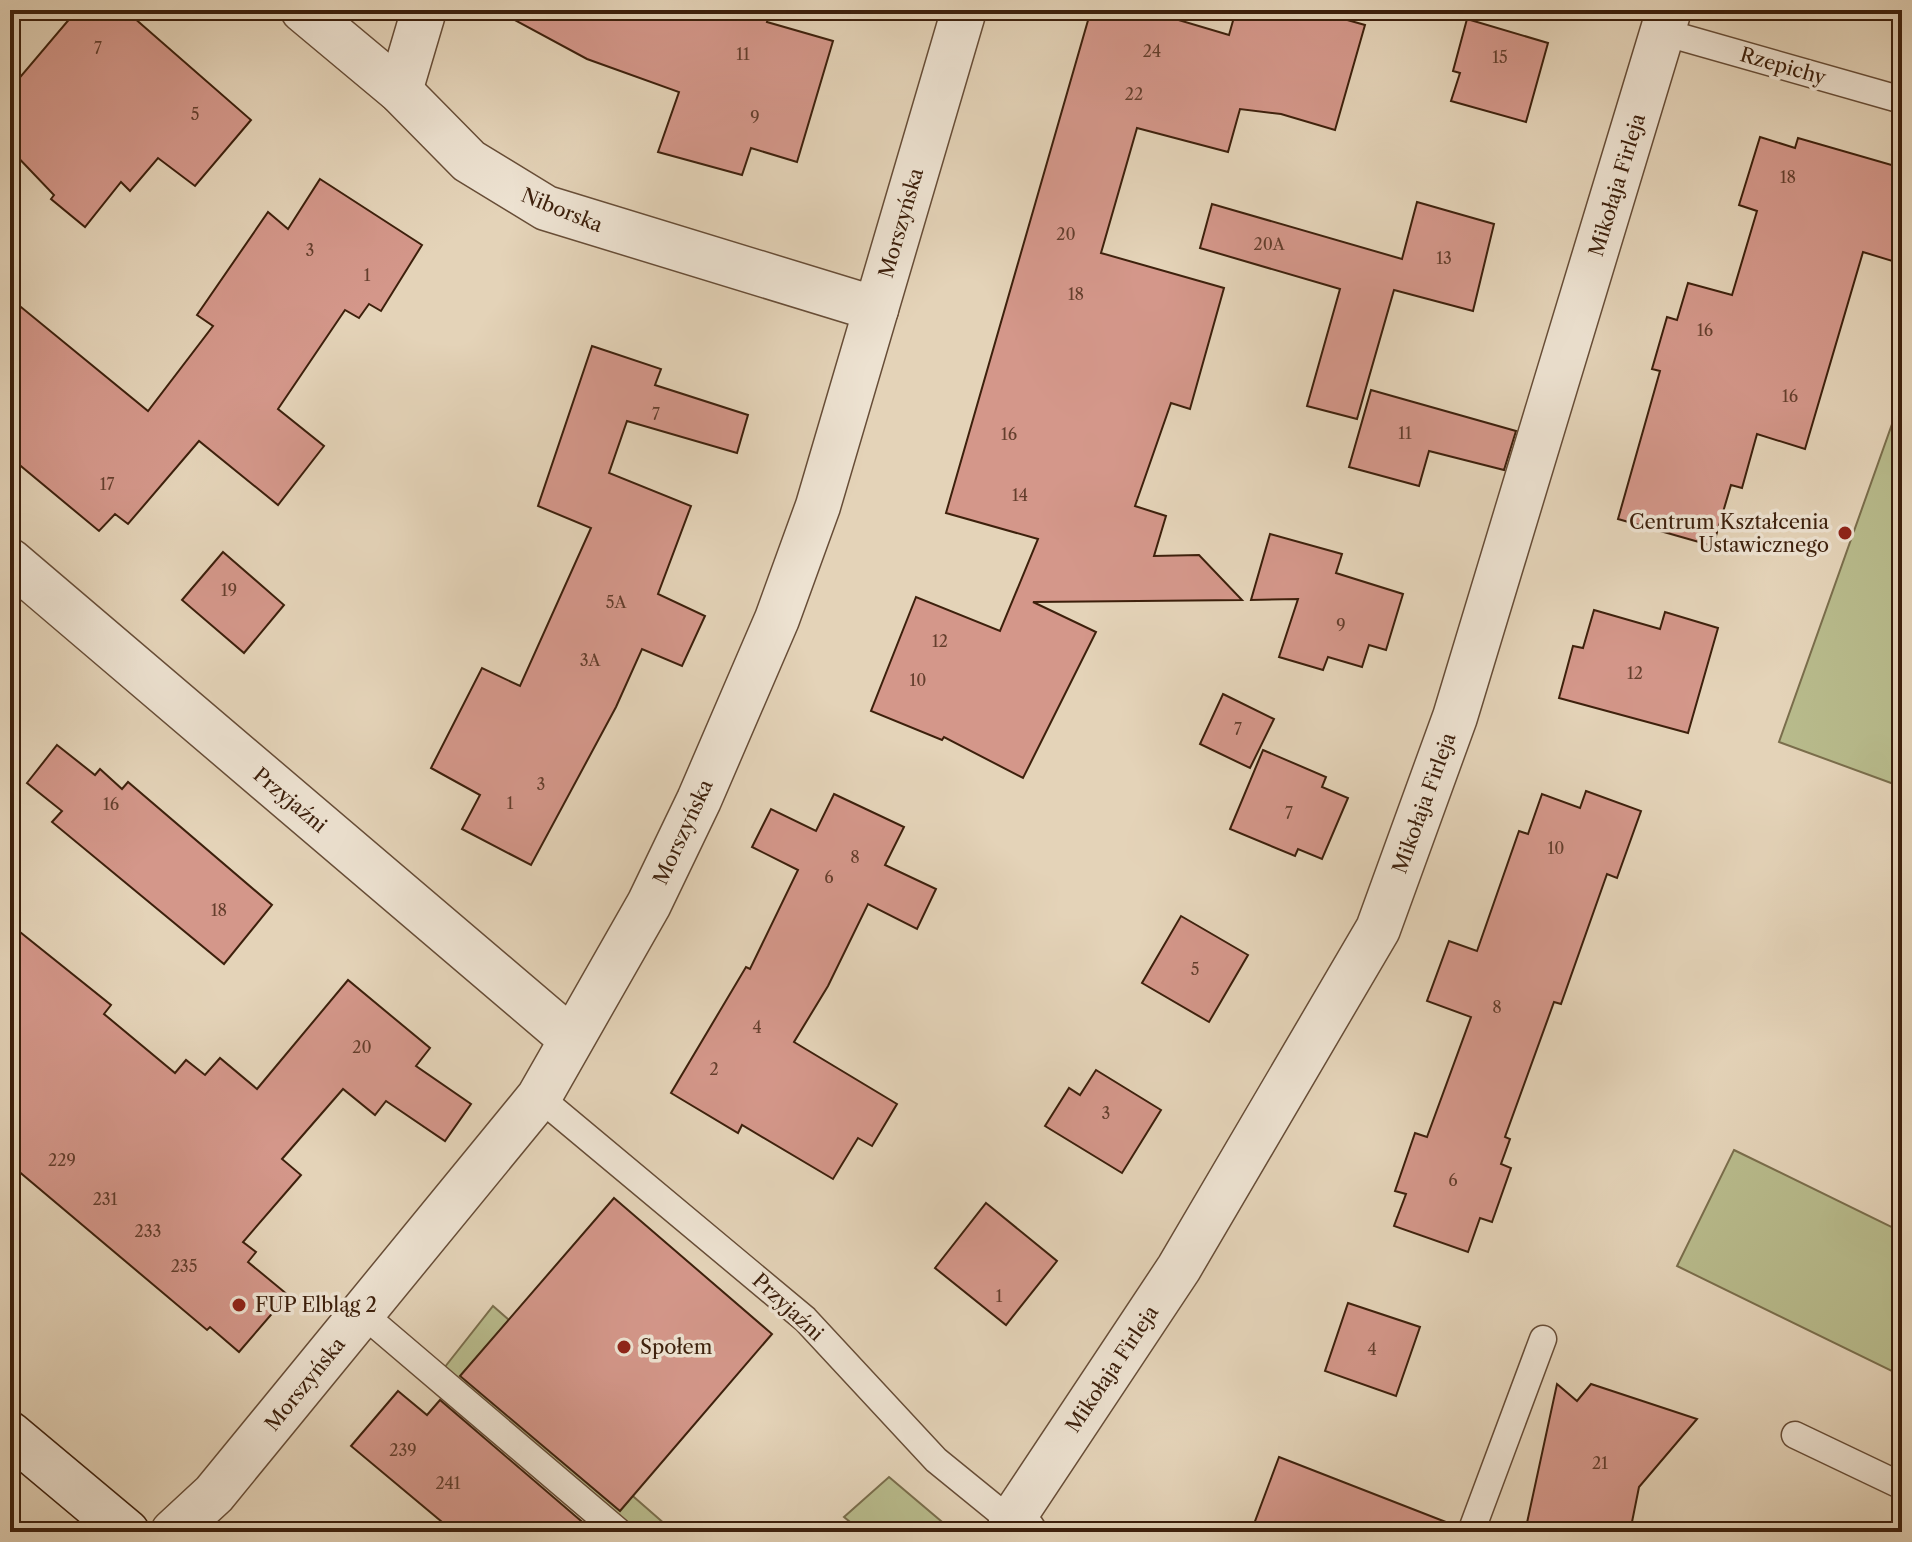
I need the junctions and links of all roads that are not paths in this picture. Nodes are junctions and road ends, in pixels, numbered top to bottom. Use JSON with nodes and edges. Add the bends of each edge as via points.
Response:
{"nodes":[{"id":1,"x":303,"y":10,"type":"edge"},
{"id":2,"x":424,"y":10,"type":"edge"},
{"id":3,"x":964,"y":10,"type":"edge"},
{"id":4,"x":1666,"y":21,"type":"edge"},
{"id":5,"x":400,"y":91,"type":"junction"},
{"id":6,"x":1902,"y":100,"type":"edge"},
{"id":7,"x":876,"y":309,"type":"junction"},
{"id":8,"x":10,"y":561,"type":"edge"},
{"id":9,"x":570,"y":1038,"type":"junction"},
{"id":10,"x":539,"y":1097,"type":"junction"},
{"id":11,"x":363,"y":1314,"type":"junction"},
{"id":12,"x":1543,"y":1339,"type":"dead end"},
{"id":13,"x":10,"y":1434,"type":"edge"},
{"id":14,"x":1795,"y":1435,"type":"dead end"},
{"id":15,"x":1902,"y":1486,"type":"edge"},
{"id":16,"x":1018,"y":1526,"type":"edge"},
{"id":17,"x":127,"y":1532,"type":"edge"},
{"id":18,"x":173,"y":1532,"type":"edge"},
{"id":19,"x":619,"y":1532,"type":"edge"},
{"id":20,"x":1471,"y":1532,"type":"edge"}],
"edges":[{"from":1,"to":5,"type":"street","name":"Niborska"},
{"from":2,"to":5,"type":"street"},
{"from":3,"to":7,"type":"street","name":"Morszyńska"},
{"from":4,"to":6,"type":"lane","name":"Rzepichy"},
{"from":4,"to":16,"type":"street","name":"Mikołaja Firleja","via":[[1455,717],[1378,929],[1179,1268]]},
{"from":5,"to":7,"type":"street","name":"Niborska","via":[[469,161],[546,208]]},
{"from":7,"to":9,"type":"street","name":"Morszyńska","via":[[818,506],[777,619],[649,904]]},
{"from":8,"to":9,"type":"street","name":"Przyjaźni"},
{"from":9,"to":10,"type":"street","name":"Morszyńska"},
{"from":10,"to":11,"type":"street","name":"Morszyńska"},
{"from":10,"to":16,"type":"lane","name":"Przyjaźni","via":[[805,1319],[936,1460]]},
{"from":11,"to":18,"type":"street","name":"Morszyńska","via":[[214,1494]]},
{"from":11,"to":19,"type":"lane"},
{"from":12,"to":20,"type":"lane"},
{"from":13,"to":17,"type":"street"},
{"from":14,"to":15,"type":"lane"}]}
